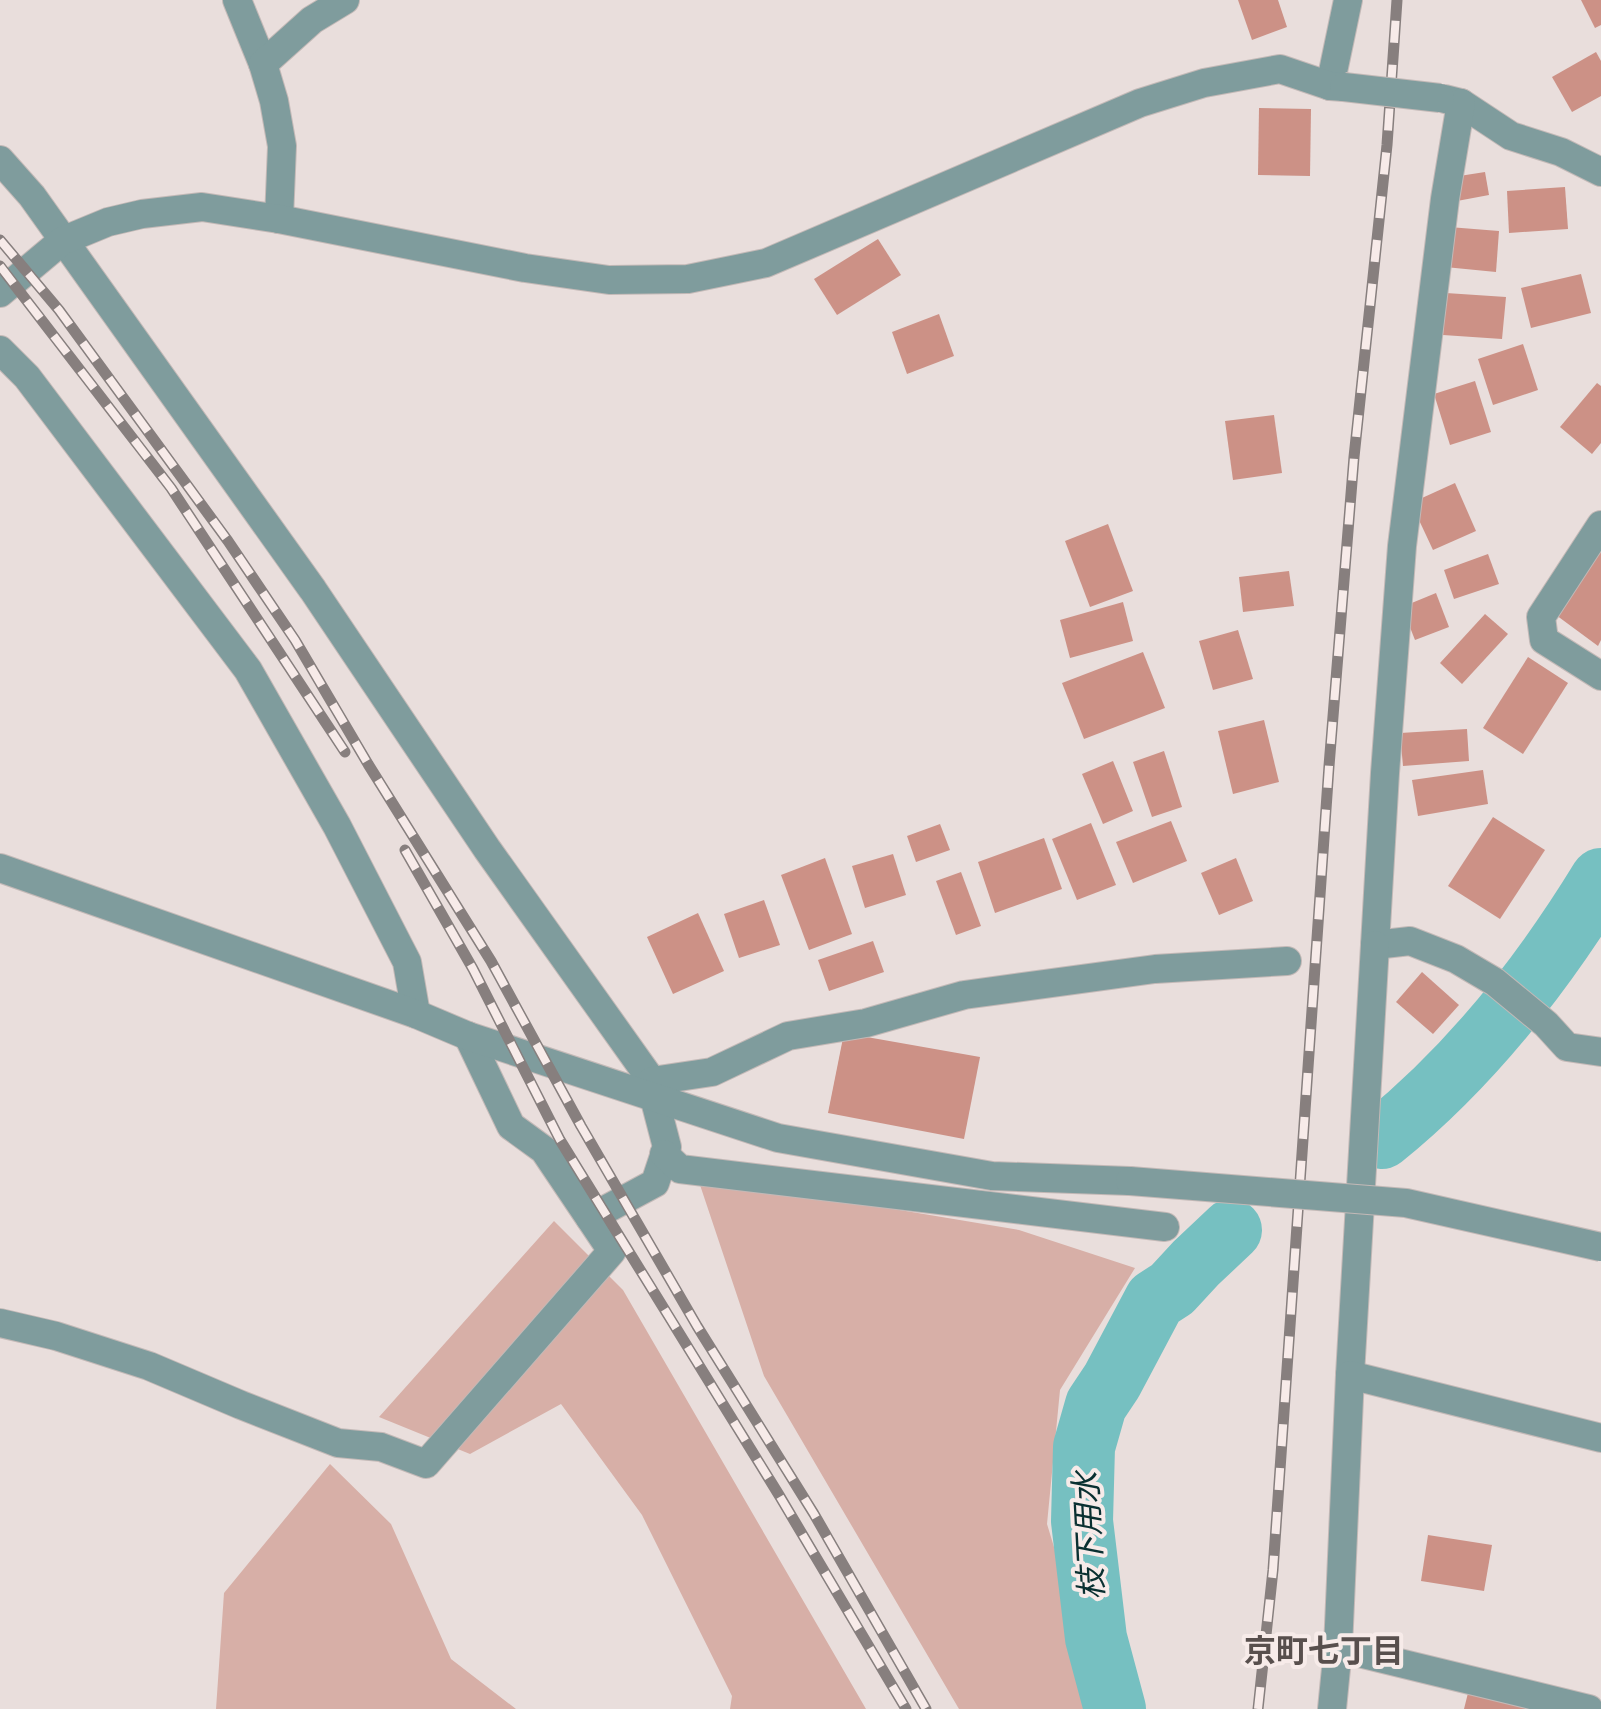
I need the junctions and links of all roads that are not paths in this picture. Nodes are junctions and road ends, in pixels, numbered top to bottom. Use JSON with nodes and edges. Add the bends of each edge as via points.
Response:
{"nodes":[{"id":1,"x":237,"y":0,"type":"edge"},
{"id":2,"x":345,"y":0,"type":"edge"},
{"id":3,"x":1348,"y":0,"type":"edge"},
{"id":4,"x":263,"y":64,"type":"junction"},
{"id":5,"x":1337,"y":87,"type":"junction"},
{"id":6,"x":1450,"y":100,"type":"junction"},
{"id":7,"x":0,"y":160,"type":"edge"},
{"id":8,"x":1601,"y":172,"type":"edge"},
{"id":9,"x":279,"y":219,"type":"junction"},
{"id":10,"x":62,"y":240,"type":"junction"},
{"id":11,"x":0,"y":293,"type":"edge"},
{"id":12,"x":0,"y":350,"type":"edge"},
{"id":13,"x":1601,"y":524,"type":"edge"},
{"id":14,"x":1601,"y":676,"type":"edge"},
{"id":15,"x":0,"y":868,"type":"edge"},
{"id":16,"x":1375,"y":944,"type":"junction"},
{"id":17,"x":1286,"y":961,"type":"dead end"},
{"id":18,"x":416,"y":1014,"type":"junction"},
{"id":19,"x":468,"y":1036,"type":"junction"},
{"id":20,"x":1601,"y":1052,"type":"edge"},
{"id":21,"x":653,"y":1089,"type":"junction"},
{"id":22,"x":664,"y":1154,"type":"junction"},
{"id":23,"x":590,"y":1218,"type":"junction"},
{"id":24,"x":1165,"y":1227,"type":"dead end"},
{"id":25,"x":1601,"y":1246,"type":"edge"},
{"id":26,"x":0,"y":1324,"type":"edge"},
{"id":27,"x":1350,"y":1375,"type":"junction"},
{"id":28,"x":1601,"y":1438,"type":"edge"},
{"id":29,"x":1338,"y":1648,"type":"junction"},
{"id":30,"x":1332,"y":1709,"type":"edge"},
{"id":31,"x":1588,"y":1709,"type":"edge"}],
"edges":[{"from":1,"to":4,"type":"street"},
{"from":2,"to":4,"type":"street"},
{"from":3,"to":5,"type":"street"},
{"from":4,"to":9,"type":"street","via":[[282,146]]},
{"from":5,"to":6,"type":"street","bridge":true},
{"from":5,"to":9,"type":"street","via":[[1280,70],[1204,83],[1140,103],[766,264],[688,279],[609,280],[524,268]]},
{"from":6,"to":8,"type":"street","via":[[1511,136]]},
{"from":6,"to":16,"type":"street","via":[[1445,200],[1402,546]]},
{"from":7,"to":10,"type":"street"},
{"from":9,"to":10,"type":"street","via":[[202,207],[108,222]]},
{"from":10,"to":11,"type":"street"},
{"from":10,"to":21,"type":"street","via":[[313,590]]},
{"from":12,"to":18,"type":"street","via":[[248,670],[407,962]]},
{"from":13,"to":14,"type":"street","via":[[1541,617],[1544,640]]},
{"from":15,"to":18,"type":"street"},
{"from":16,"to":20,"type":"street","via":[[1410,941],[1456,959],[1495,982],[1567,1047]]},
{"from":16,"to":27,"type":"street"},
{"from":17,"to":21,"type":"street","via":[[1155,969],[964,996],[866,1024],[788,1036],[712,1072]]},
{"from":18,"to":19,"type":"street"},
{"from":19,"to":21,"type":"street"},
{"from":19,"to":23,"type":"street","via":[[512,1126],[544,1150]]},
{"from":21,"to":22,"type":"street"},
{"from":21,"to":25,"type":"street","bridge":true,"via":[[778,1138],[992,1176],[1406,1204]]},
{"from":22,"to":23,"type":"street","via":[[655,1183]]},
{"from":22,"to":24,"type":"street","via":[[680,1168]]},
{"from":23,"to":26,"type":"street","via":[[612,1251],[426,1464],[381,1448],[338,1443],[149,1366]]},
{"from":27,"to":28,"type":"street"},
{"from":27,"to":29,"type":"street"},
{"from":29,"to":30,"type":"street"},
{"from":29,"to":31,"type":"street"}]}
